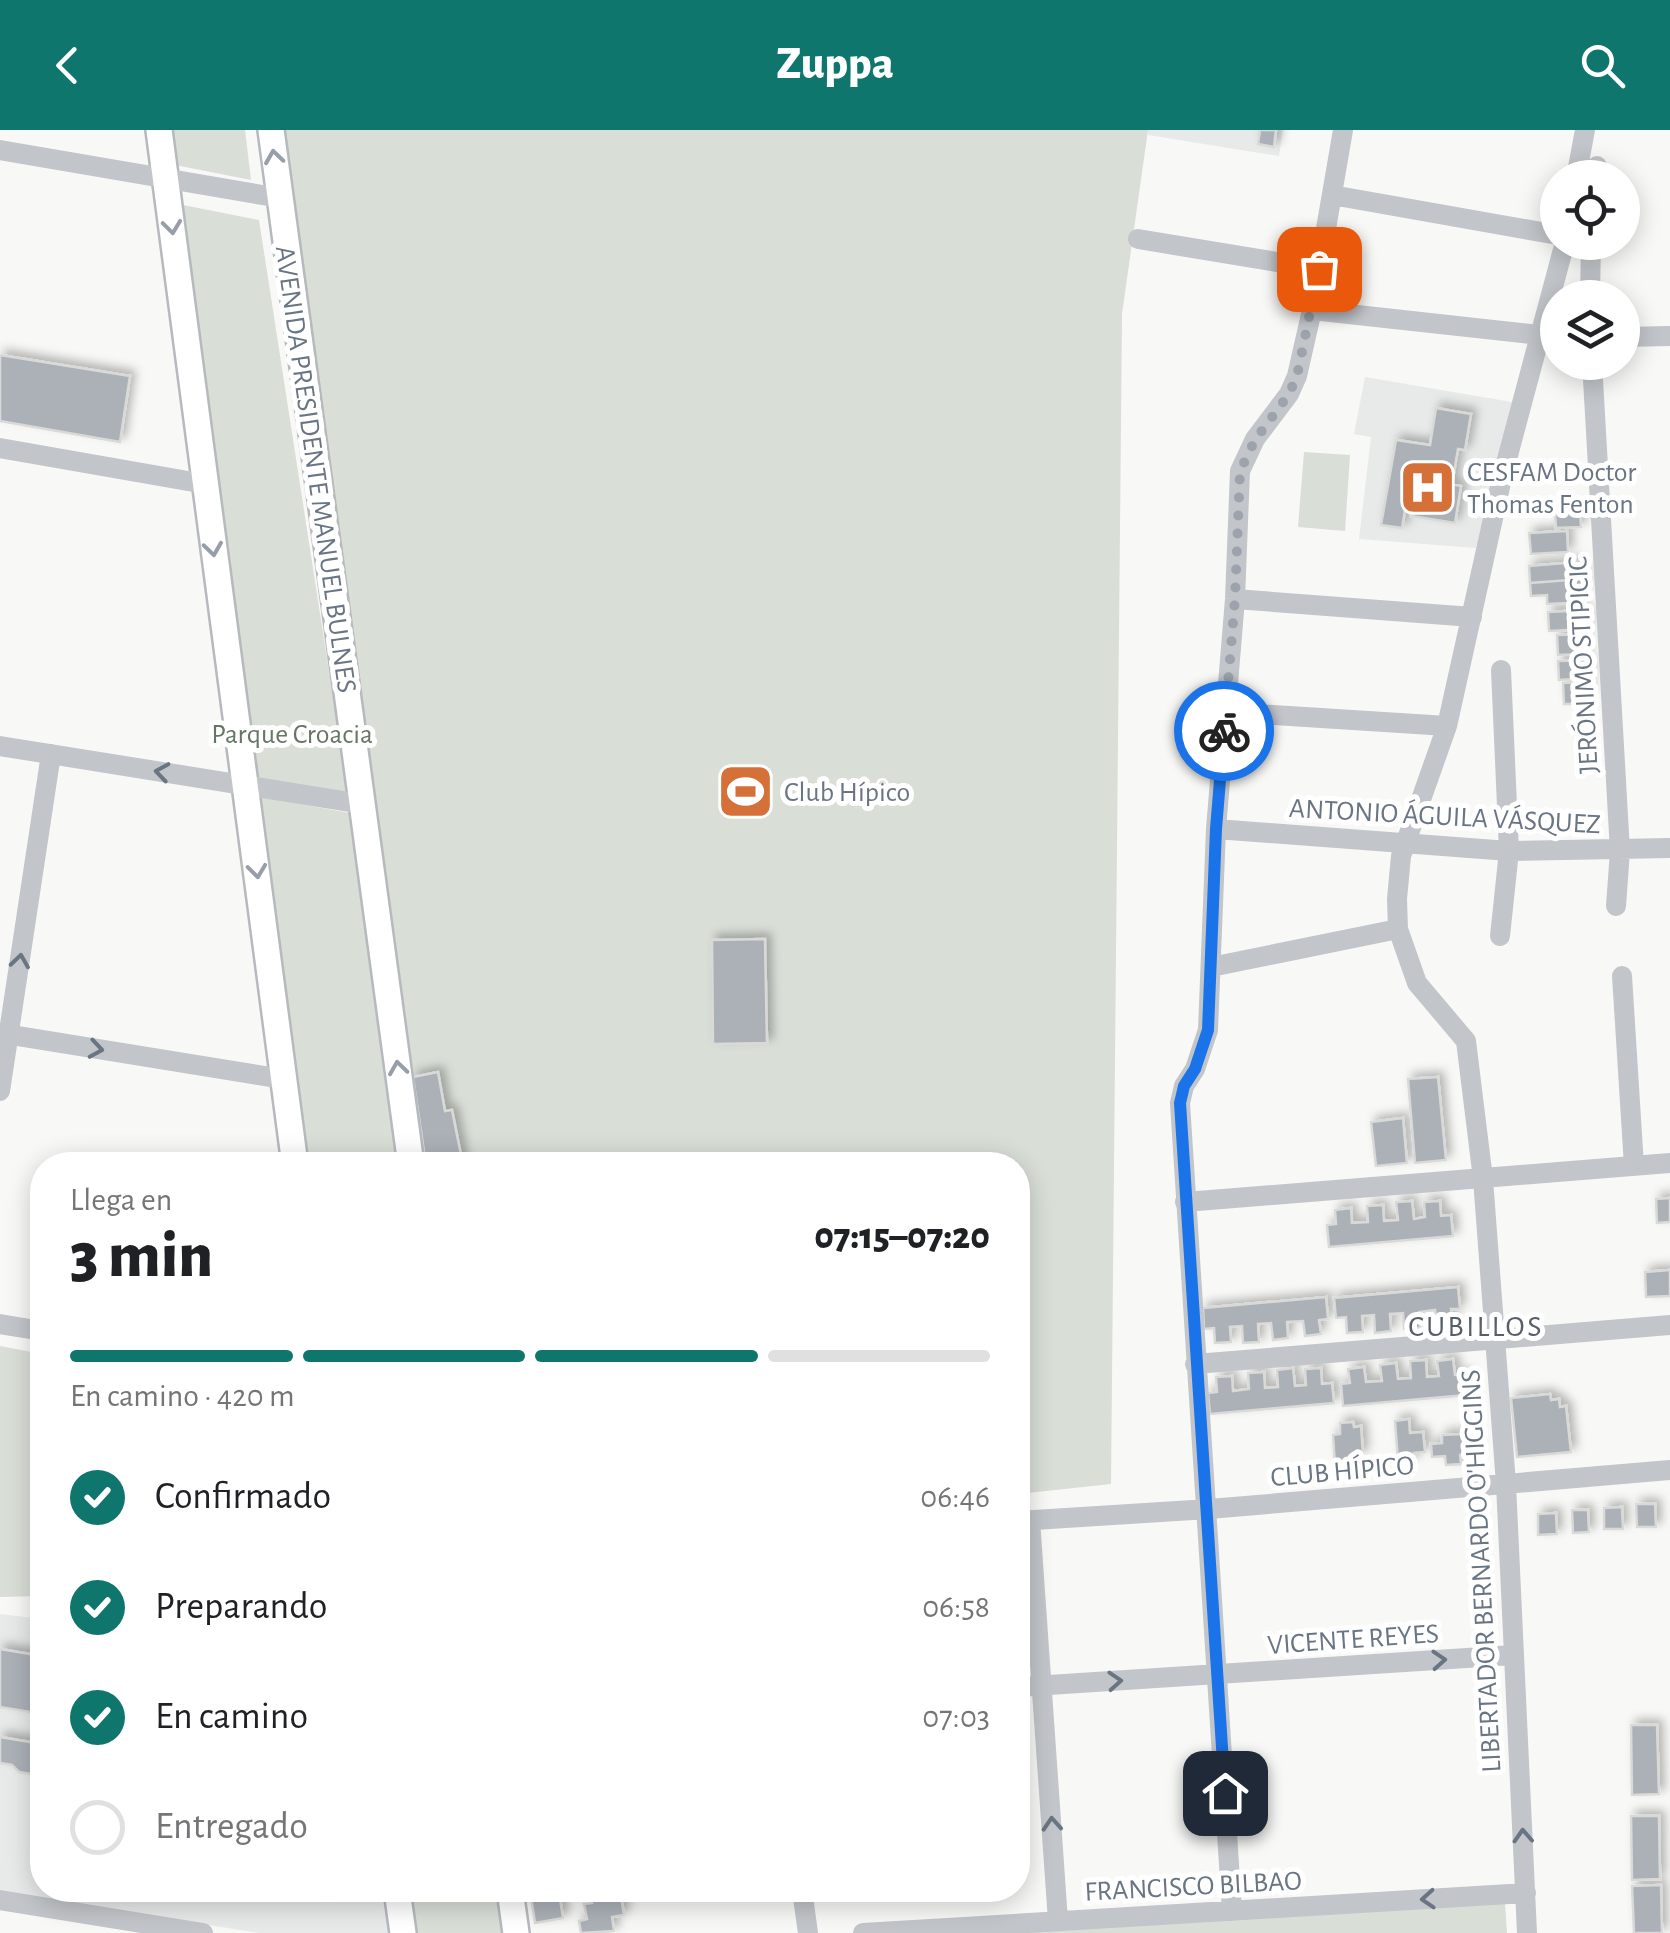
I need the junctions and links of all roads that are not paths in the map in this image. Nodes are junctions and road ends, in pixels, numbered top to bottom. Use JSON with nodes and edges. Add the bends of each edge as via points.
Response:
{"nodes":[{"id":1,"x":160,"y":130,"type":"edge"},
{"id":2,"x":271,"y":130,"type":"edge"},
{"id":3,"x":1343,"y":130,"type":"edge"},
{"id":4,"x":1584,"y":130,"type":"edge"},
{"id":5,"x":0,"y":150,"type":"edge"},
{"id":6,"x":1579,"y":160,"type":"edge"},
{"id":7,"x":166,"y":178,"type":"junction"},
{"id":8,"x":1332,"y":195,"type":"junction"},
{"id":9,"x":280,"y":198,"type":"junction"},
{"id":10,"x":1540,"y":232,"type":"edge"},
{"id":11,"x":1138,"y":240,"type":"dead end"},
{"id":12,"x":1319,"y":269,"type":"junction"},
{"id":13,"x":1312,"y":310,"type":"junction"},
{"id":14,"x":1540,"y":336,"type":"edge"},
{"id":15,"x":1670,"y":336,"type":"edge"},
{"id":16,"x":1640,"y":337,"type":"edge"},
{"id":17,"x":1540,"y":362,"type":"edge"},
{"id":18,"x":1593,"y":380,"type":"edge"},
{"id":19,"x":0,"y":448,"type":"edge"},
{"id":20,"x":204,"y":484,"type":"junction"},
{"id":21,"x":1235,"y":599,"type":"junction"},
{"id":22,"x":1472,"y":617,"type":"junction"},
{"id":23,"x":1502,"y":670,"type":"dead end"},
{"id":24,"x":1226,"y":712,"type":"junction"},
{"id":25,"x":1447,"y":726,"type":"junction"},
{"id":26,"x":0,"y":746,"type":"edge"},
{"id":27,"x":50,"y":754,"type":"junction"},
{"id":28,"x":246,"y":785,"type":"junction"},
{"id":29,"x":362,"y":804,"type":"junction"},
{"id":30,"x":1216,"y":829,"type":"junction"},
{"id":31,"x":1407,"y":841,"type":"junction"},
{"id":32,"x":1670,"y":848,"type":"edge"},
{"id":33,"x":1508,"y":851,"type":"junction"},
{"id":34,"x":1620,"y":851,"type":"junction"},
{"id":35,"x":1616,"y":906,"type":"dead end"},
{"id":36,"x":1398,"y":928,"type":"junction"},
{"id":37,"x":1500,"y":936,"type":"dead end"},
{"id":38,"x":1210,"y":967,"type":"junction"},
{"id":39,"x":1622,"y":976,"type":"dead end"},
{"id":40,"x":5,"y":1034,"type":"edge"},
{"id":41,"x":282,"y":1080,"type":"junction"},
{"id":42,"x":0,"y":1092,"type":"edge"},
{"id":43,"x":293,"y":1152,"type":"edge"},
{"id":44,"x":409,"y":1152,"type":"edge"},
{"id":45,"x":1670,"y":1163,"type":"edge"},
{"id":46,"x":1634,"y":1166,"type":"junction"},
{"id":47,"x":1484,"y":1178,"type":"junction"},
{"id":48,"x":1184,"y":1202,"type":"junction"},
{"id":49,"x":0,"y":1324,"type":"edge"},
{"id":50,"x":1670,"y":1325,"type":"edge"},
{"id":51,"x":30,"y":1330,"type":"edge"},
{"id":52,"x":1494,"y":1338,"type":"junction"},
{"id":53,"x":1196,"y":1364,"type":"junction"},
{"id":54,"x":1670,"y":1470,"type":"edge"},
{"id":55,"x":1506,"y":1484,"type":"junction"},
{"id":56,"x":1208,"y":1509,"type":"junction"},
{"id":57,"x":1030,"y":1521,"type":"edge"},
{"id":58,"x":1030,"y":1576,"type":"edge"},
{"id":59,"x":1513,"y":1655,"type":"junction"},
{"id":60,"x":1218,"y":1674,"type":"junction"},
{"id":61,"x":1030,"y":1686,"type":"edge"},
{"id":62,"x":1042,"y":1686,"type":"junction"},
{"id":63,"x":1526,"y":1893,"type":"junction"},
{"id":64,"x":0,"y":1900,"type":"edge"},
{"id":65,"x":399,"y":1902,"type":"edge"},
{"id":66,"x":512,"y":1902,"type":"edge"},
{"id":67,"x":804,"y":1902,"type":"edge"},
{"id":68,"x":1232,"y":1912,"type":"junction"},
{"id":69,"x":1058,"y":1921,"type":"junction"},
{"id":70,"x":92,"y":1924,"type":"edge"},
{"id":71,"x":203,"y":1933,"type":"edge"},
{"id":72,"x":403,"y":1933,"type":"edge"},
{"id":73,"x":516,"y":1933,"type":"edge"},
{"id":74,"x":808,"y":1933,"type":"edge"},
{"id":75,"x":863,"y":1933,"type":"edge"},
{"id":76,"x":1527,"y":1933,"type":"edge"}],
"edges":[{"from":1,"to":7,"type":"main road"},
{"from":9,"to":2,"type":"main road","name":"AVENIDA PRESIDENTE MANUEL BULNES","one_way":true},
{"from":3,"to":8,"type":"street"},
{"from":4,"to":6,"type":"street"},
{"from":5,"to":7,"type":"street"},
{"from":7,"to":9,"type":"street"},
{"from":7,"to":20,"type":"main road","one_way":true},
{"from":8,"to":10,"type":"street"},
{"from":8,"to":12,"type":"street"},
{"from":9,"to":29,"type":"main road","name":"AVENIDA PRESIDENTE MANUEL BULNES"},
{"from":11,"to":12,"type":"street"},
{"from":12,"to":13,"type":"street"},
{"from":13,"to":14,"type":"street"},
{"from":13,"to":21,"type":"street","via":[[1289,394],[1240,471]]},
{"from":15,"to":16,"type":"street"},
{"from":17,"to":22,"type":"street","via":[[1502,478]]},
{"from":18,"to":34,"type":"street","name":"JERÓNIMO STIPICIC"},
{"from":19,"to":20,"type":"street"},
{"from":20,"to":28,"type":"main road","one_way":true},
{"from":21,"to":22,"type":"street"},
{"from":21,"to":24,"type":"street"},
{"from":22,"to":25,"type":"street"},
{"from":23,"to":33,"type":"street"},
{"from":24,"to":25,"type":"street"},
{"from":24,"to":30,"type":"street"},
{"from":25,"to":31,"type":"street"},
{"from":26,"to":27,"type":"street"},
{"from":28,"to":27,"type":"street","one_way":true},
{"from":40,"to":27,"type":"street","one_way":true},
{"from":28,"to":29,"type":"street"},
{"from":28,"to":41,"type":"main road","one_way":true},
{"from":44,"to":29,"type":"main road","name":"AVENIDA PRESIDENTE MANUEL BULNES","one_way":true},
{"from":30,"to":31,"type":"street","name":"ANTONIO ÁGUILA VÁSQUEZ"},
{"from":30,"to":38,"type":"street"},
{"from":31,"to":33,"type":"street","name":"ANTONIO ÁGUILA VÁSQUEZ"},
{"from":31,"to":36,"type":"street"},
{"from":32,"to":34,"type":"street","name":"ANTONIO ÁGUILA VÁSQUEZ"},
{"from":33,"to":34,"type":"street","name":"ANTONIO ÁGUILA VÁSQUEZ"},
{"from":33,"to":37,"type":"street"},
{"from":34,"to":35,"type":"street","name":"JERÓNIMO STIPICIC"},
{"from":36,"to":38,"type":"street"},
{"from":36,"to":47,"type":"street","name":"LIBERTADOR BERNARDO O'HIGGINS","via":[[1417,983],[1466,1041]]},
{"from":38,"to":48,"type":"street","via":[[1208,1030],[1180,1103]]},
{"from":39,"to":46,"type":"street"},
{"from":40,"to":41,"type":"street","one_way":true},
{"from":40,"to":42,"type":"street"},
{"from":41,"to":43,"type":"main road"},
{"from":45,"to":46,"type":"street"},
{"from":46,"to":47,"type":"street"},
{"from":47,"to":48,"type":"street"},
{"from":47,"to":52,"type":"street","name":"LIBERTADOR BERNARDO O'HIGGINS"},
{"from":48,"to":53,"type":"street"},
{"from":49,"to":51,"type":"street"},
{"from":50,"to":52,"type":"street"},
{"from":52,"to":53,"type":"street"},
{"from":52,"to":55,"type":"street","name":"LIBERTADOR BERNARDO O'HIGGINS"},
{"from":53,"to":56,"type":"street"},
{"from":54,"to":55,"type":"street","name":"CLUB HÍPICO"},
{"from":55,"to":56,"type":"street","name":"CLUB HÍPICO"},
{"from":55,"to":59,"type":"street","name":"LIBERTADOR BERNARDO O'HIGGINS"},
{"from":56,"to":57,"type":"street","name":"CLUB HÍPICO"},
{"from":56,"to":60,"type":"street"},
{"from":58,"to":62,"type":"street"},
{"from":60,"to":59,"type":"street","name":"VICENTE REYES","one_way":true},
{"from":63,"to":59,"type":"street","name":"LIBERTADOR BERNARDO O'HIGGINS","one_way":true},
{"from":62,"to":60,"type":"street","name":"VICENTE REYES","one_way":true},
{"from":60,"to":68,"type":"street"},
{"from":61,"to":62,"type":"street","name":"VICENTE REYES"},
{"from":69,"to":62,"type":"street","one_way":true},
{"from":63,"to":68,"type":"street","name":"FRANCISCO BILBAO","one_way":true},
{"from":63,"to":76,"type":"street","name":"LIBERTADOR BERNARDO O'HIGGINS"},
{"from":64,"to":70,"type":"street"},
{"from":65,"to":72,"type":"main road"},
{"from":66,"to":73,"type":"main road"},
{"from":67,"to":74,"type":"street"},
{"from":68,"to":69,"type":"street","name":"FRANCISCO BILBAO"},
{"from":69,"to":75,"type":"street","name":"FRANCISCO BILBAO"},
{"from":70,"to":71,"type":"street"}]}
